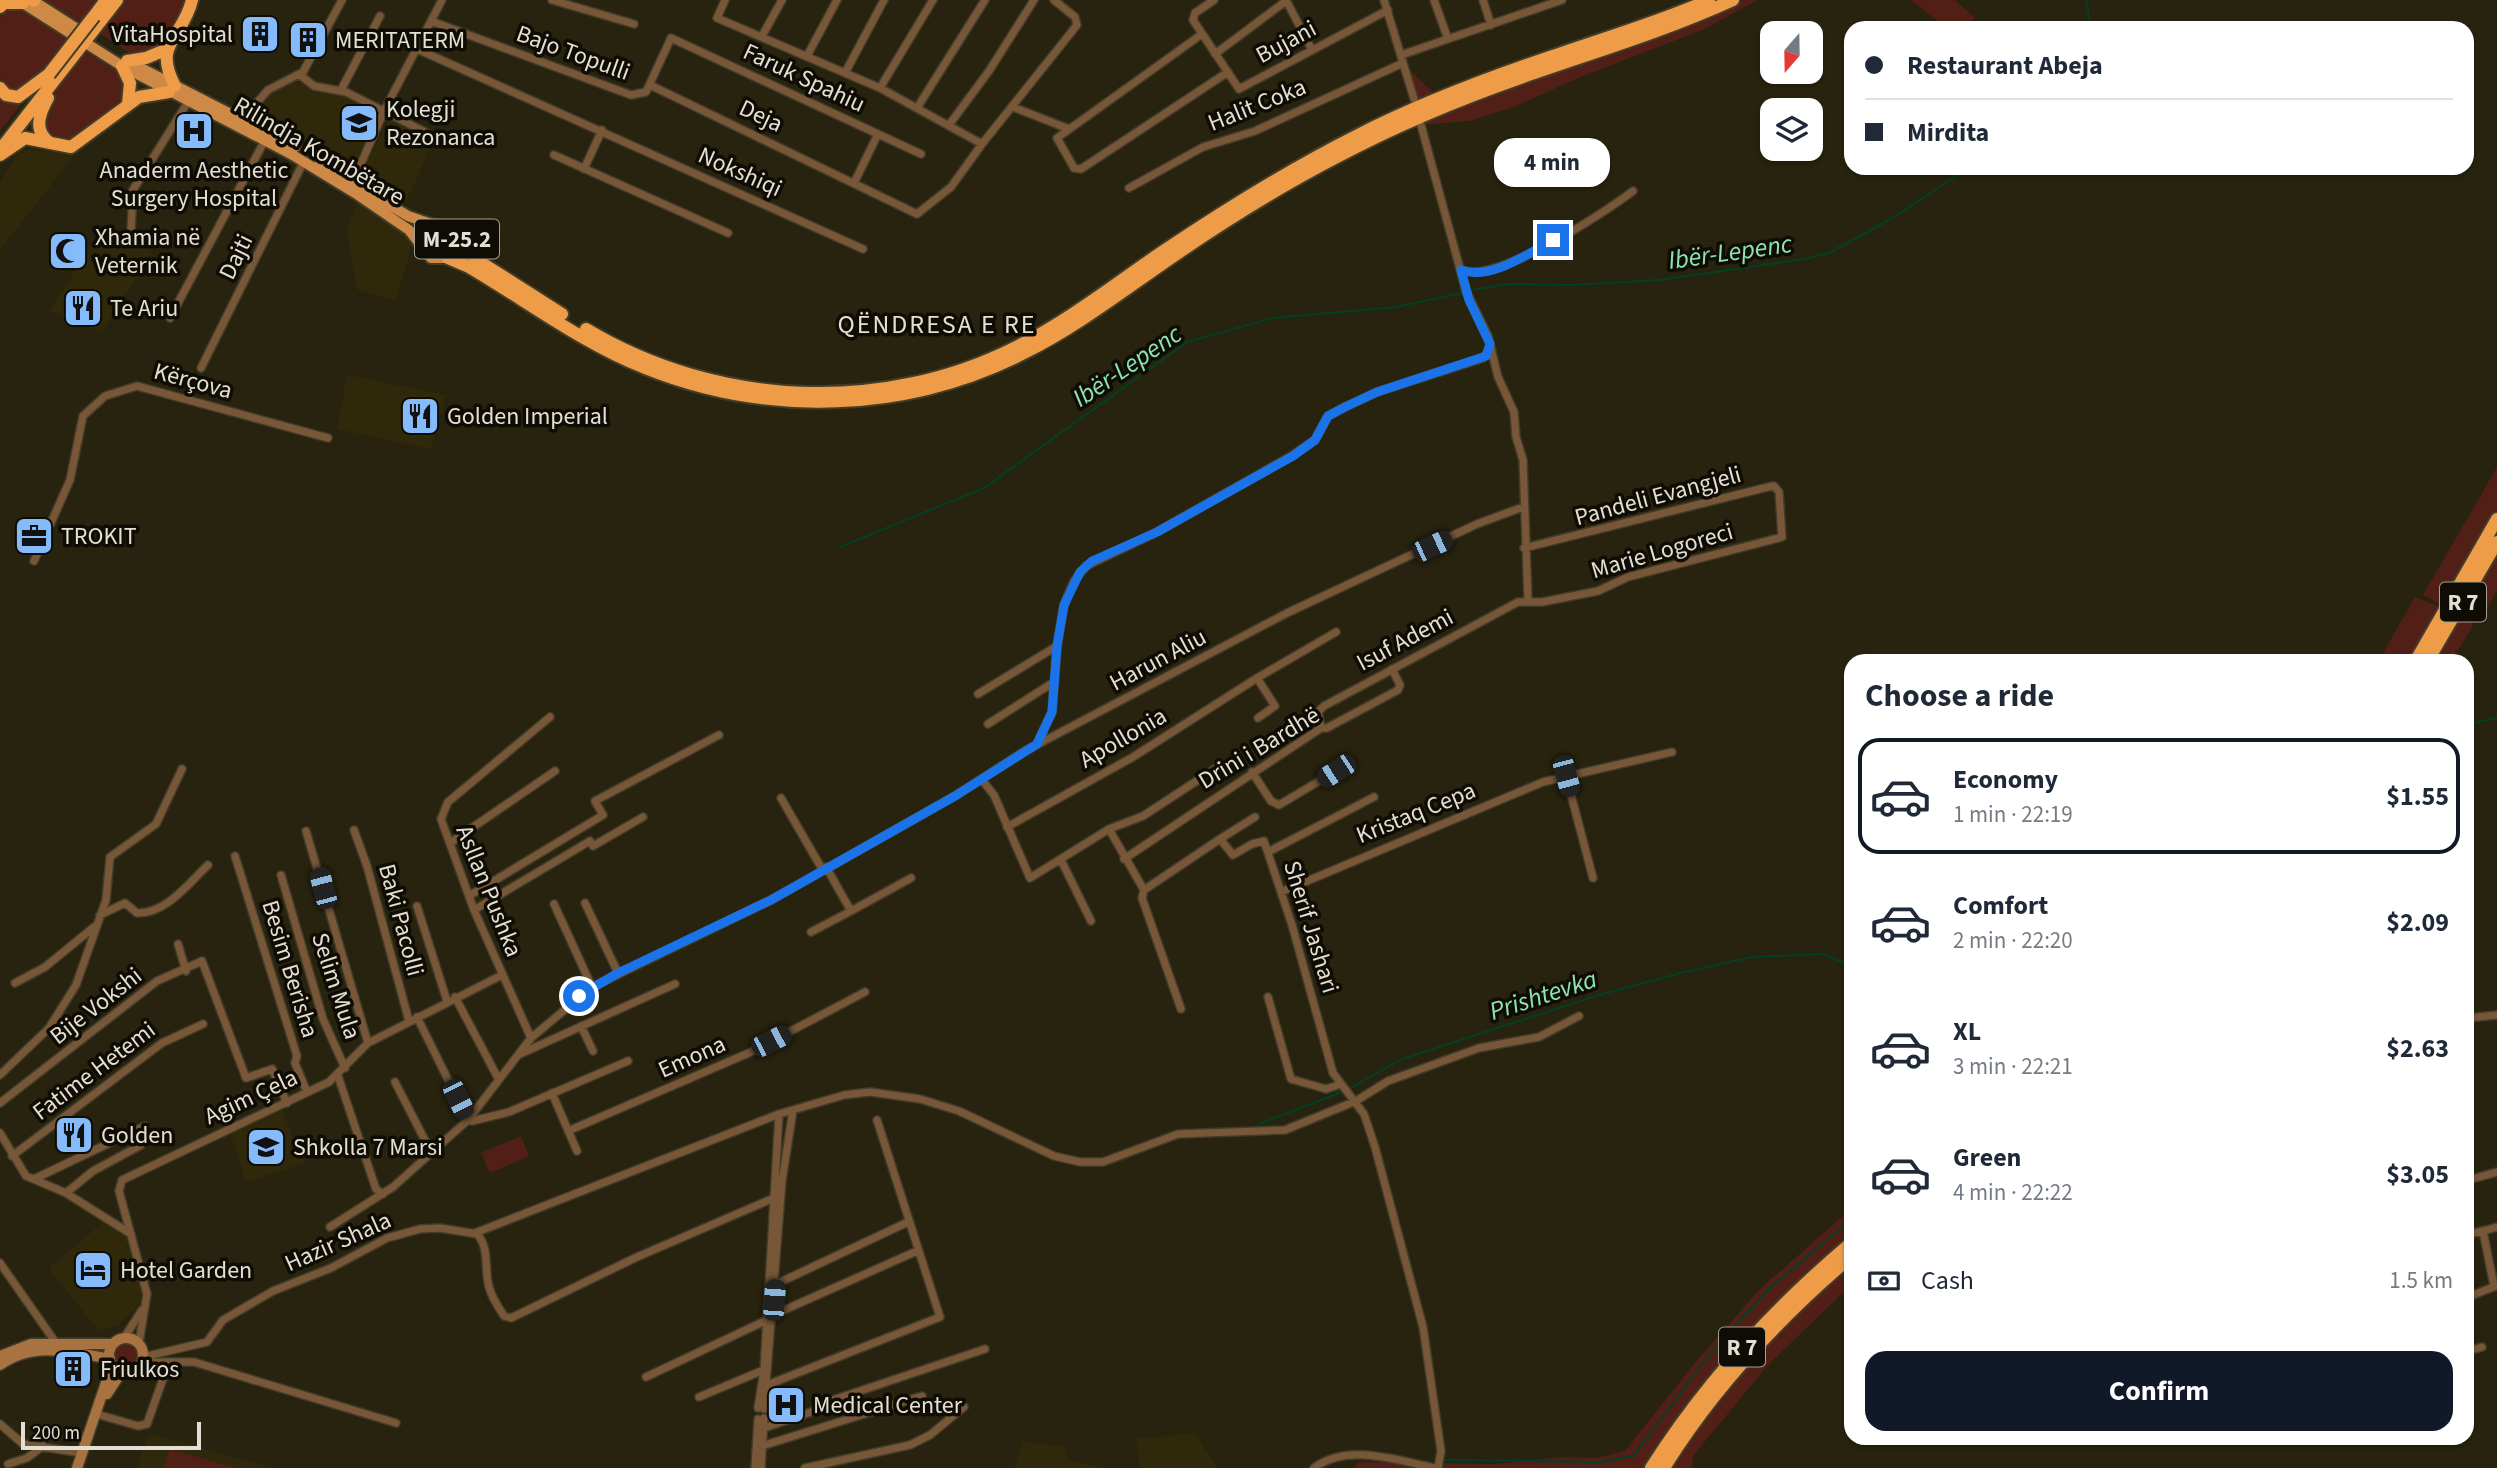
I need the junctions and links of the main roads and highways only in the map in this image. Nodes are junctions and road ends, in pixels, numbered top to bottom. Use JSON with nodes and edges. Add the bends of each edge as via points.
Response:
{"nodes":[{"id":1,"x":106,"y":0,"type":"edge"},
{"id":2,"x":117,"y":0,"type":"edge"},
{"id":3,"x":192,"y":0,"type":"edge"},
{"id":4,"x":1709,"y":0,"type":"edge"},
{"id":5,"x":1733,"y":0,"type":"edge"},
{"id":6,"x":28,"y":1,"type":"edge"},
{"id":7,"x":0,"y":7,"type":"edge"},
{"id":8,"x":87,"y":39,"type":"junction"},
{"id":9,"x":166,"y":50,"type":"junction"},
{"id":10,"x":124,"y":64,"type":"junction"},
{"id":11,"x":52,"y":77,"type":"junction"},
{"id":12,"x":0,"y":88,"type":"edge"},
{"id":13,"x":171,"y":90,"type":"junction"},
{"id":14,"x":128,"y":104,"type":"junction"},
{"id":15,"x":0,"y":137,"type":"edge"},
{"id":16,"x":54,"y":145,"type":"junction"},
{"id":17,"x":0,"y":153,"type":"edge"},
{"id":18,"x":434,"y":225,"type":"junction"},
{"id":19,"x":457,"y":240,"type":"junction"},
{"id":20,"x":421,"y":245,"type":"junction"},
{"id":21,"x":448,"y":258,"type":"junction"},
{"id":22,"x":2497,"y":519,"type":"edge"},
{"id":23,"x":2497,"y":542,"type":"edge"},
{"id":24,"x":2420,"y":654,"type":"edge"},
{"id":25,"x":2432,"y":654,"type":"edge"},
{"id":26,"x":1844,"y":1249,"type":"edge"},
{"id":27,"x":1844,"y":1263,"type":"edge"},
{"id":28,"x":1651,"y":1468,"type":"edge"},
{"id":29,"x":1664,"y":1468,"type":"edge"}],
"edges":[{"from":1,"to":11,"type":"highway","bridge":true},
{"from":2,"to":8,"type":"highway"},
{"from":3,"to":9,"type":"highway"},
{"from":4,"to":19,"type":"highway","via":[[1476,83],[1393,118],[1247,196],[1018,346],[953,373],[895,387],[786,393],[677,371],[594,334],[477,260]]},
{"from":5,"to":21,"type":"highway","via":[[1654,33],[1498,86],[1390,131],[1252,205],[1039,345],[989,369],[918,391],[867,400],[806,402],[695,386],[616,355]]},
{"from":6,"to":7,"type":"highway"},
{"from":6,"to":8,"type":"main road"},
{"from":8,"to":10,"type":"main road"},
{"from":8,"to":11,"type":"highway"},
{"from":9,"to":10,"type":"highway"},
{"from":9,"to":13,"type":"highway"},
{"from":10,"to":13,"type":"main road"},
{"from":10,"to":14,"type":"highway","via":[[130,83]]},
{"from":11,"to":12,"type":"highway","via":[[18,97],[6,95]]},
{"from":11,"to":15,"type":"highway"},
{"from":11,"to":16,"type":"highway","via":[[38,122],[44,139]]},
{"from":11,"to":17,"type":"highway"},
{"from":13,"to":14,"type":"highway"},
{"from":13,"to":18,"type":"main road","name":"Rilindja Kombëtare","number":"M-25.2","via":[[218,107],[408,216]]},
{"from":13,"to":20,"type":"main road","name":"Rilindja Kombëtare","number":"M-25.2","via":[[304,161],[402,224]]},
{"from":14,"to":16,"type":"highway","via":[[75,146]]},
{"from":16,"to":17,"type":"highway","via":[[25,138]]},
{"from":18,"to":19,"type":"main road","number":"M-25.2","via":[[449,227]]},
{"from":18,"to":20,"type":"main road","number":"M-25.2","via":[[425,230]]},
{"from":19,"to":21,"type":"main road","number":"M-25.2"},
{"from":20,"to":21,"type":"main road","number":"M-25.2","via":[[431,258]]},
{"from":22,"to":24,"type":"highway","number":"R 7"},
{"from":23,"to":25,"type":"highway","number":"R 7"},
{"from":26,"to":28,"type":"highway","number":"R 7","via":[[1786,1300],[1733,1357]]},
{"from":27,"to":29,"type":"highway","number":"R 7","via":[[1749,1355]]}]}
